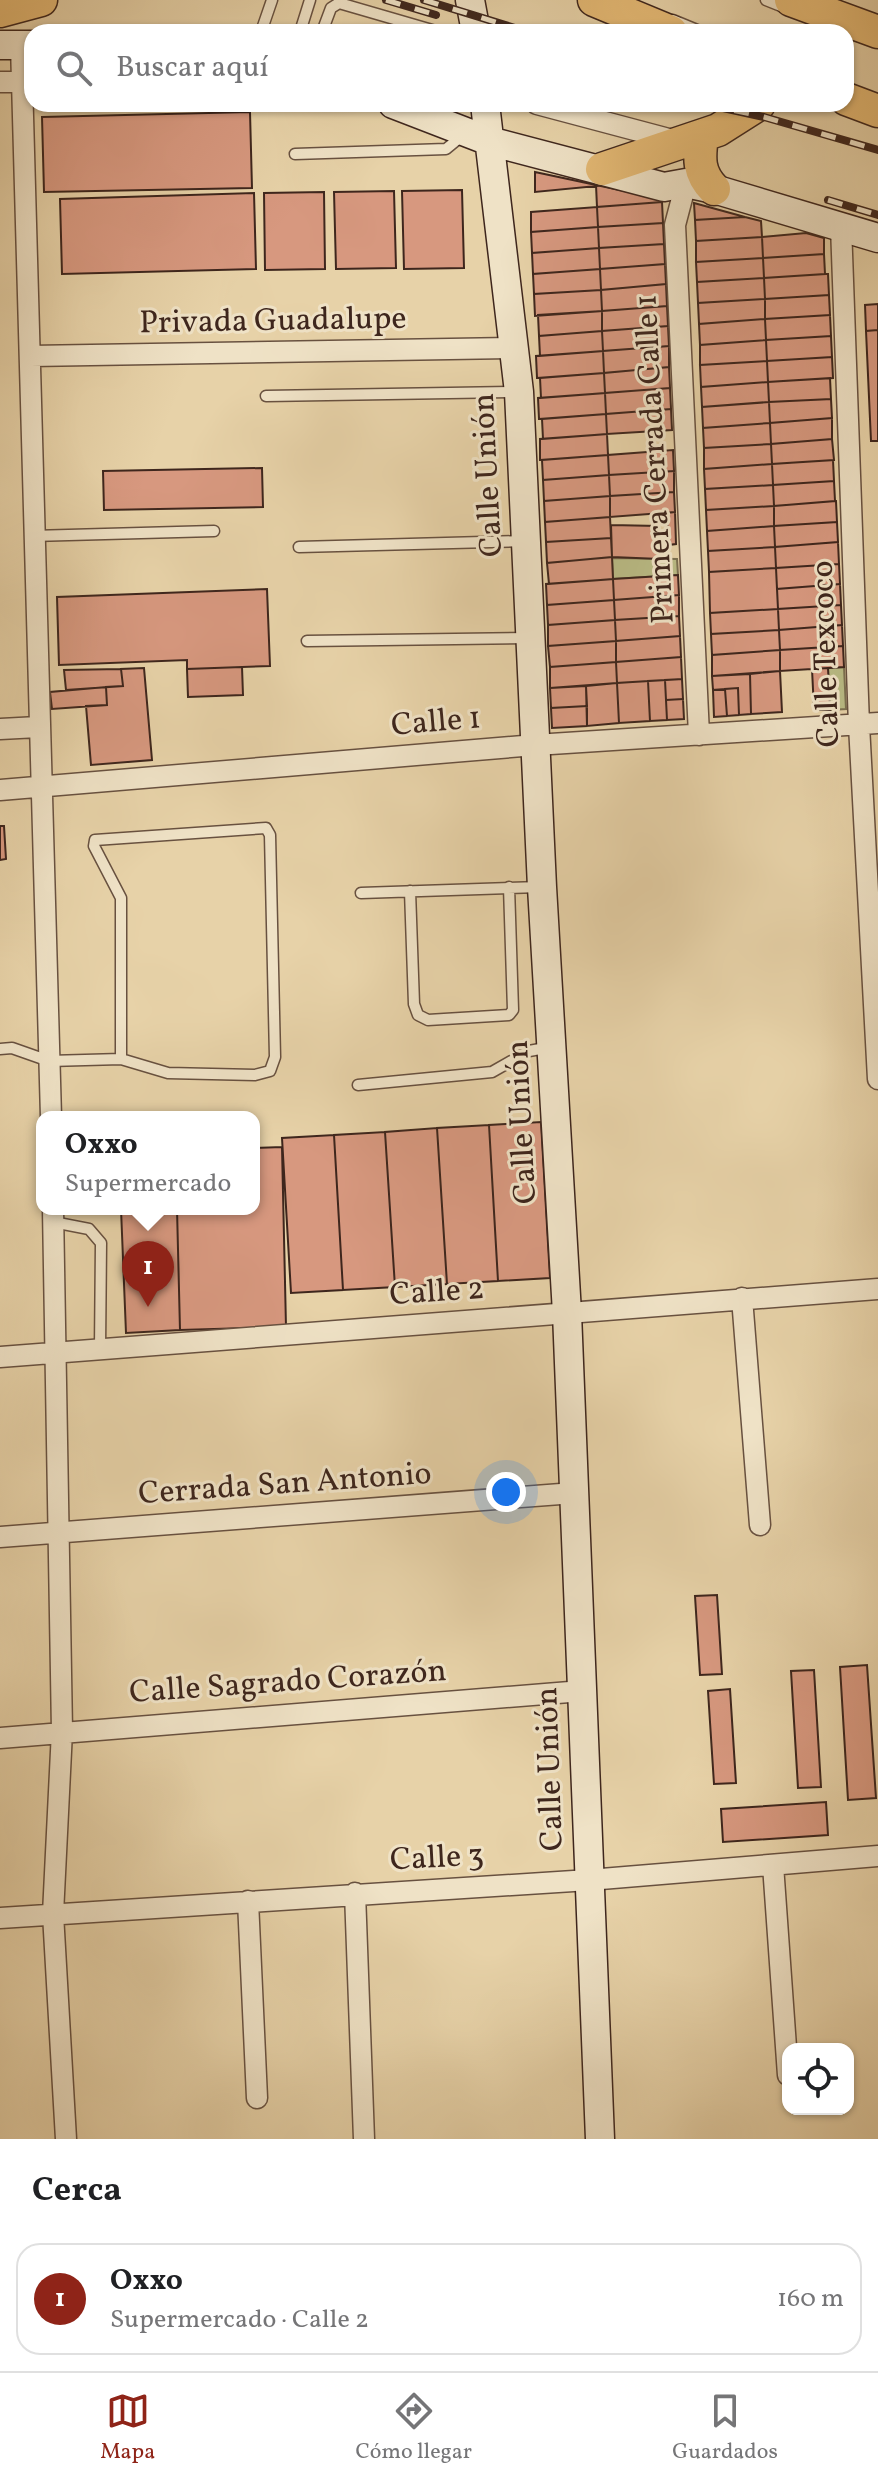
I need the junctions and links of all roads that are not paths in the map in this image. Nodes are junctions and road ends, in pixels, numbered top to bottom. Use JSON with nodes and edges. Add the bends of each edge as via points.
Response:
{"nodes":[{"id":1,"x":41,"y":0,"type":"edge"},
{"id":2,"x":272,"y":0,"type":"edge"},
{"id":3,"x":310,"y":0,"type":"edge"},
{"id":4,"x":470,"y":0,"type":"edge"},
{"id":5,"x":594,"y":0,"type":"edge"},
{"id":6,"x":623,"y":0,"type":"edge"},
{"id":7,"x":766,"y":0,"type":"edge"},
{"id":8,"x":0,"y":11,"type":"edge"},
{"id":9,"x":807,"y":11,"type":"edge"},
{"id":10,"x":264,"y":24,"type":"edge"},
{"id":11,"x":302,"y":24,"type":"edge"},
{"id":12,"x":326,"y":24,"type":"edge"},
{"id":13,"x":411,"y":24,"type":"edge"},
{"id":14,"x":474,"y":24,"type":"edge"},
{"id":15,"x":652,"y":24,"type":"edge"},
{"id":16,"x":682,"y":24,"type":"edge"},
{"id":17,"x":838,"y":24,"type":"edge"},
{"id":18,"x":851,"y":24,"type":"edge"},
{"id":19,"x":854,"y":25,"type":"edge"},
{"id":20,"x":854,"y":31,"type":"edge"},
{"id":21,"x":878,"y":32,"type":"edge"},
{"id":22,"x":878,"y":41,"type":"edge"},
{"id":23,"x":18,"y":45,"type":"edge"},
{"id":24,"x":0,"y":82,"type":"edge"},
{"id":25,"x":23,"y":82,"type":"junction"},
{"id":26,"x":854,"y":90,"type":"edge"},
{"id":27,"x":878,"y":99,"type":"edge"},
{"id":28,"x":854,"y":102,"type":"edge"},
{"id":29,"x":878,"y":111,"type":"edge"},
{"id":30,"x":413,"y":112,"type":"edge"},
{"id":31,"x":483,"y":112,"type":"edge"},
{"id":32,"x":573,"y":112,"type":"edge"},
{"id":33,"x":748,"y":112,"type":"edge"},
{"id":34,"x":476,"y":137,"type":"junction"},
{"id":35,"x":693,"y":139,"type":"junction"},
{"id":36,"x":295,"y":154,"type":"dead end"},
{"id":37,"x":602,"y":169,"type":"junction"},
{"id":38,"x":700,"y":186,"type":"junction"},
{"id":39,"x":841,"y":226,"type":"junction"},
{"id":40,"x":878,"y":238,"type":"edge"},
{"id":41,"x":516,"y":348,"type":"junction"},
{"id":42,"x":31,"y":356,"type":"junction"},
{"id":43,"x":519,"y":392,"type":"junction"},
{"id":44,"x":266,"y":396,"type":"dead end"},
{"id":45,"x":214,"y":531,"type":"dead end"},
{"id":46,"x":32,"y":536,"type":"junction"},
{"id":47,"x":527,"y":541,"type":"junction"},
{"id":48,"x":299,"y":547,"type":"dead end"},
{"id":49,"x":531,"y":638,"type":"junction"},
{"id":50,"x":307,"y":641,"type":"dead end"},
{"id":51,"x":868,"y":724,"type":"edge"},
{"id":52,"x":38,"y":727,"type":"junction"},
{"id":53,"x":0,"y":729,"type":"edge"},
{"id":54,"x":699,"y":735,"type":"junction"},
{"id":55,"x":535,"y":745,"type":"junction"},
{"id":56,"x":41,"y":787,"type":"junction"},
{"id":57,"x":0,"y":790,"type":"edge"},
{"id":58,"x":509,"y":887,"type":"junction"},
{"id":59,"x":542,"y":887,"type":"junction"},
{"id":60,"x":410,"y":891,"type":"junction"},
{"id":61,"x":361,"y":893,"type":"dead end"},
{"id":62,"x":553,"y":1047,"type":"junction"},
{"id":63,"x":0,"y":1049,"type":"edge"},
{"id":64,"x":121,"y":1059,"type":"junction"},
{"id":65,"x":49,"y":1061,"type":"junction"},
{"id":66,"x":878,"y":1079,"type":"edge"},
{"id":67,"x":358,"y":1085,"type":"dead end"},
{"id":68,"x":51,"y":1111,"type":"edge"},
{"id":69,"x":53,"y":1216,"type":"edge"},
{"id":70,"x":878,"y":1289,"type":"edge"},
{"id":71,"x":742,"y":1298,"type":"junction"},
{"id":72,"x":567,"y":1313,"type":"junction"},
{"id":73,"x":100,"y":1349,"type":"junction"},
{"id":74,"x":58,"y":1353,"type":"junction"},
{"id":75,"x":0,"y":1357,"type":"edge"},
{"id":76,"x":574,"y":1493,"type":"junction"},
{"id":77,"x":760,"y":1525,"type":"dead end"},
{"id":78,"x":61,"y":1532,"type":"junction"},
{"id":79,"x":0,"y":1537,"type":"edge"},
{"id":80,"x":582,"y":1691,"type":"junction"},
{"id":81,"x":62,"y":1731,"type":"junction"},
{"id":82,"x":0,"y":1738,"type":"edge"},
{"id":83,"x":878,"y":1856,"type":"edge"},
{"id":84,"x":773,"y":1865,"type":"junction"},
{"id":85,"x":589,"y":1880,"type":"junction"},
{"id":86,"x":355,"y":1893,"type":"junction"},
{"id":87,"x":248,"y":1901,"type":"junction"},
{"id":88,"x":53,"y":1914,"type":"junction"},
{"id":89,"x":0,"y":1918,"type":"edge"},
{"id":90,"x":786,"y":2043,"type":"edge"},
{"id":91,"x":257,"y":2098,"type":"dead end"},
{"id":92,"x":66,"y":2139,"type":"edge"},
{"id":93,"x":364,"y":2139,"type":"edge"},
{"id":94,"x":600,"y":2139,"type":"edge"}],
"edges":[{"from":1,"to":8,"type":"main road"},
{"from":2,"to":10,"type":"lane"},
{"from":3,"to":11,"type":"lane"},
{"from":4,"to":14,"type":"street"},
{"from":5,"to":15,"type":"main road"},
{"from":6,"to":16,"type":"lane"},
{"from":7,"to":9,"type":"lane"},
{"from":9,"to":17,"type":"lane"},
{"from":9,"to":18,"type":"main road"},
{"from":12,"to":13,"type":"lane","via":[[331,8],[339,3]]},
{"from":19,"to":21,"type":"main road"},
{"from":20,"to":22,"type":"lane"},
{"from":23,"to":25,"type":"street"},
{"from":24,"to":25,"type":"street"},
{"from":25,"to":42,"type":"street"},
{"from":26,"to":27,"type":"lane"},
{"from":28,"to":29,"type":"main road"},
{"from":30,"to":34,"type":"street"},
{"from":31,"to":34,"type":"street","name":"Calle Unión"},
{"from":32,"to":35,"type":"street"},
{"from":33,"to":35,"type":"main road"},
{"from":34,"to":36,"type":"lane","via":[[446,149]]},
{"from":34,"to":37,"type":"street"},
{"from":34,"to":41,"type":"street","name":"Calle Unión"},
{"from":35,"to":37,"type":"main road"},
{"from":35,"to":38,"type":"main road"},
{"from":37,"to":38,"type":"street","via":[[664,187]]},
{"from":38,"to":39,"type":"street"},
{"from":38,"to":54,"type":"street","name":"Primera Cerrada Calle 1","via":[[675,225]]},
{"from":39,"to":40,"type":"street"},
{"from":39,"to":51,"type":"street","name":"Calle Texcoco"},
{"from":41,"to":42,"type":"street","name":"Privada Guadalupe"},
{"from":41,"to":43,"type":"street","name":"Calle Unión"},
{"from":42,"to":46,"type":"street"},
{"from":43,"to":44,"type":"lane"},
{"from":43,"to":47,"type":"street","name":"Calle Unión"},
{"from":45,"to":46,"type":"lane"},
{"from":46,"to":52,"type":"street"},
{"from":47,"to":48,"type":"lane"},
{"from":47,"to":49,"type":"street","name":"Calle Unión"},
{"from":49,"to":50,"type":"lane"},
{"from":49,"to":55,"type":"street","name":"Calle Unión"},
{"from":51,"to":54,"type":"street","name":"Calle 1"},
{"from":51,"to":66,"type":"street","name":"Calle Texcoco"},
{"from":52,"to":53,"type":"street"},
{"from":52,"to":56,"type":"street"},
{"from":54,"to":55,"type":"street","name":"Calle 1"},
{"from":55,"to":56,"type":"street","name":"Calle 1"},
{"from":55,"to":59,"type":"street","name":"Calle Unión"},
{"from":56,"to":57,"type":"street","name":"Calle 1"},
{"from":56,"to":65,"type":"street"},
{"from":58,"to":59,"type":"lane"},
{"from":58,"to":60,"type":"lane"},
{"from":58,"to":60,"type":"lane","via":[[513,1010],[509,1015],[428,1020],[418,1015],[414,1004]]},
{"from":59,"to":62,"type":"street","name":"Calle Unión"},
{"from":60,"to":61,"type":"lane"},
{"from":62,"to":67,"type":"lane","via":[[529,1051],[492,1072]]},
{"from":62,"to":72,"type":"street","name":"Calle Unión"},
{"from":63,"to":65,"type":"lane"},
{"from":64,"to":64,"type":"lane","via":[[121,898],[95,840],[266,828],[275,1042],[270,1071],[168,1073]]},
{"from":64,"to":65,"type":"lane"},
{"from":65,"to":68,"type":"street"},
{"from":69,"to":73,"type":"lane","via":[[89,1229],[101,1243]]},
{"from":69,"to":74,"type":"street"},
{"from":70,"to":71,"type":"street","name":"Calle 2"},
{"from":71,"to":72,"type":"street","name":"Calle 2"},
{"from":71,"to":77,"type":"street"},
{"from":72,"to":73,"type":"street","name":"Calle 2"},
{"from":72,"to":76,"type":"street","name":"Calle Unión"},
{"from":73,"to":74,"type":"street","name":"Calle 2"},
{"from":74,"to":75,"type":"street","name":"Calle 2"},
{"from":74,"to":78,"type":"street"},
{"from":76,"to":78,"type":"street","name":"Cerrada San Antonio"},
{"from":76,"to":80,"type":"street","name":"Calle Unión"},
{"from":78,"to":79,"type":"street","name":"Cerrada San Antonio"},
{"from":78,"to":81,"type":"street"},
{"from":80,"to":81,"type":"street","name":"Calle Sagrado Corazón"},
{"from":80,"to":85,"type":"street","name":"Calle Unión"},
{"from":81,"to":82,"type":"street","name":"Calle Sagrado Corazón"},
{"from":81,"to":88,"type":"street"},
{"from":83,"to":84,"type":"street","name":"Calle 3"},
{"from":84,"to":85,"type":"street","name":"Calle 3"},
{"from":84,"to":90,"type":"street"},
{"from":85,"to":86,"type":"street","name":"Calle 3"},
{"from":85,"to":94,"type":"street","name":"Calle Unión"},
{"from":86,"to":87,"type":"street","name":"Calle 3"},
{"from":86,"to":93,"type":"street"},
{"from":87,"to":88,"type":"street","name":"Calle 3"},
{"from":87,"to":91,"type":"street"},
{"from":88,"to":89,"type":"street","name":"Calle 3"},
{"from":88,"to":92,"type":"street"}]}
